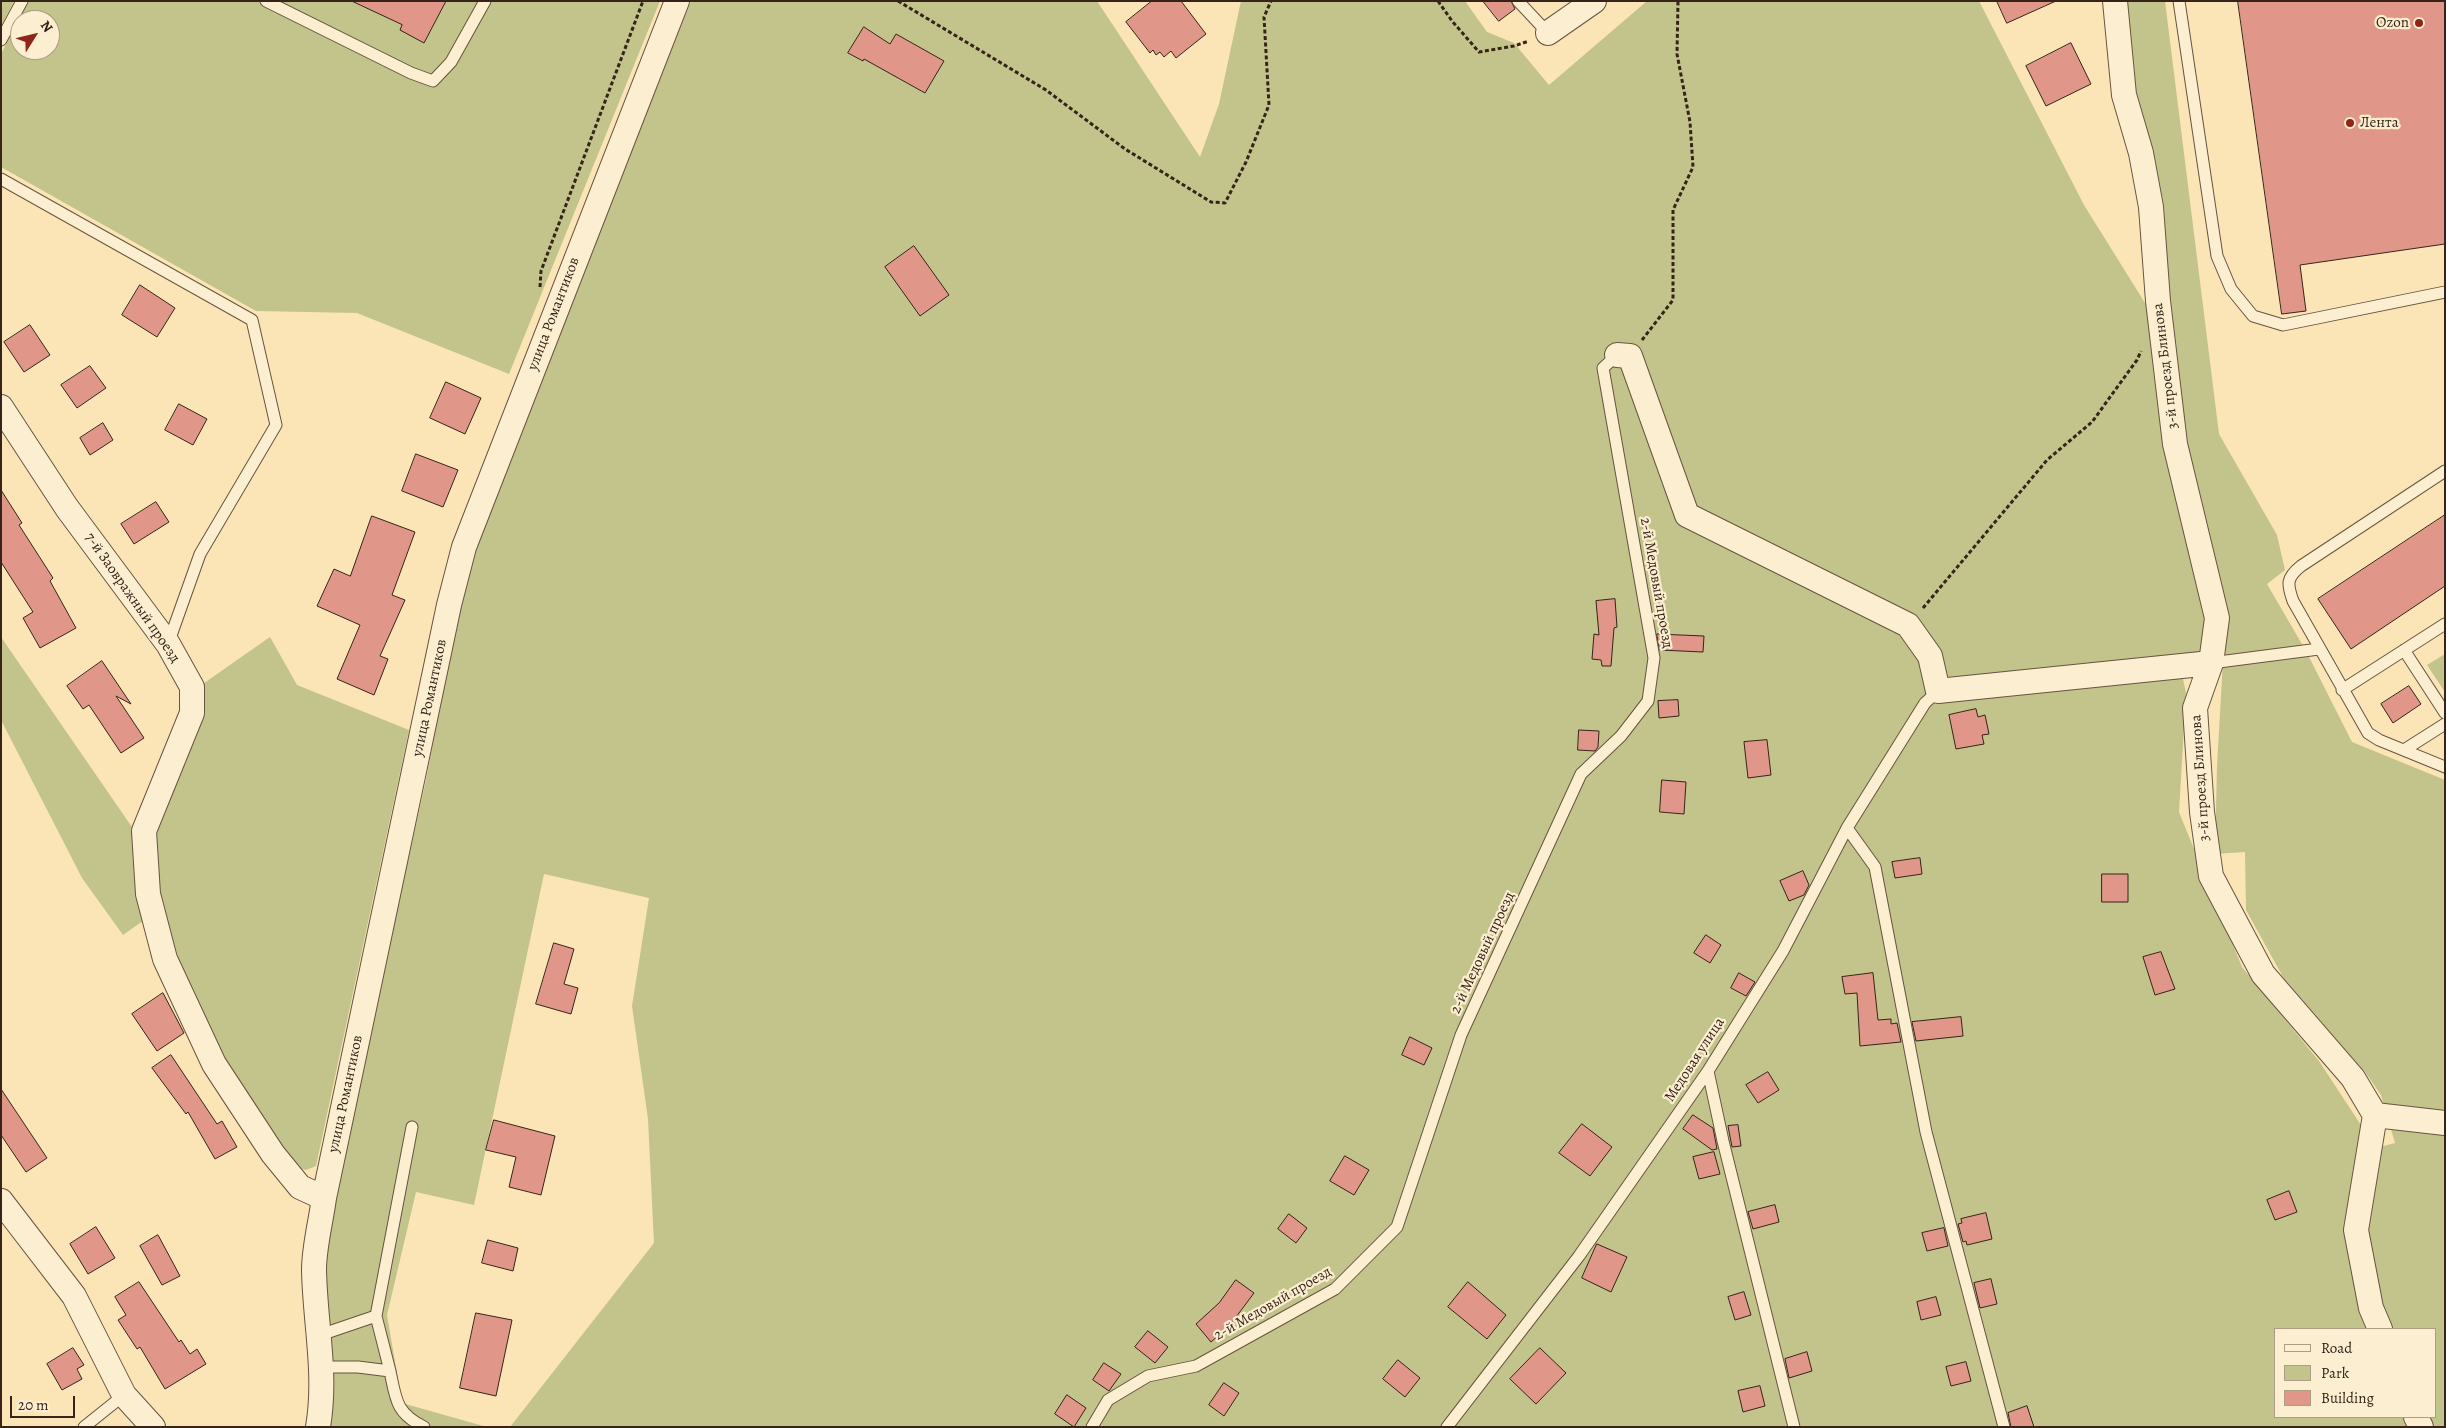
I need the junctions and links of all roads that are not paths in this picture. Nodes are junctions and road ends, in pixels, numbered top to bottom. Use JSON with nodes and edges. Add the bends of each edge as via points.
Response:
{"nodes":[{"id":1,"x":22,"y":1,"type":"edge"},
{"id":2,"x":266,"y":1,"type":"edge"},
{"id":3,"x":485,"y":1,"type":"edge"},
{"id":4,"x":677,"y":1,"type":"edge"},
{"id":5,"x":1518,"y":1,"type":"edge"},
{"id":6,"x":1594,"y":1,"type":"edge"},
{"id":7,"x":2115,"y":1,"type":"edge"},
{"id":8,"x":2179,"y":1,"type":"edge"},
{"id":9,"x":1548,"y":33,"type":"joint"},
{"id":10,"x":1,"y":40,"type":"edge"},
{"id":11,"x":1,"y":179,"type":"edge"},
{"id":12,"x":2445,"y":292,"type":"edge"},
{"id":13,"x":1623,"y":356,"type":"joint"},
{"id":14,"x":1,"y":407,"type":"edge"},
{"id":15,"x":2445,"y":471,"type":"edge"},
{"id":16,"x":2445,"y":624,"type":"edge"},
{"id":17,"x":168,"y":644,"type":"junction"},
{"id":18,"x":2320,"y":649,"type":"junction"},
{"id":19,"x":2404,"y":650,"type":"junction"},
{"id":20,"x":2211,"y":663,"type":"junction"},
{"id":21,"x":2342,"y":690,"type":"junction"},
{"id":22,"x":1938,"y":691,"type":"junction"},
{"id":23,"x":2445,"y":713,"type":"edge"},
{"id":24,"x":2445,"y":724,"type":"edge"},
{"id":25,"x":2404,"y":750,"type":"junction"},
{"id":26,"x":2445,"y":767,"type":"edge"},
{"id":27,"x":1847,"y":828,"type":"junction"},
{"id":28,"x":1708,"y":1071,"type":"junction"},
{"id":29,"x":2374,"y":1114,"type":"junction"},
{"id":30,"x":2445,"y":1123,"type":"edge"},
{"id":31,"x":412,"y":1127,"type":"dead end"},
{"id":32,"x":324,"y":1198,"type":"junction"},
{"id":33,"x":1,"y":1200,"type":"edge"},
{"id":34,"x":376,"y":1316,"type":"junction"},
{"id":35,"x":2380,"y":1328,"type":"edge"},
{"id":36,"x":320,"y":1335,"type":"junction"},
{"id":37,"x":322,"y":1367,"type":"junction"},
{"id":38,"x":390,"y":1371,"type":"junction"},
{"id":39,"x":124,"y":1395,"type":"junction"},
{"id":40,"x":84,"y":1427,"type":"edge"},
{"id":41,"x":153,"y":1427,"type":"edge"},
{"id":42,"x":318,"y":1427,"type":"edge"},
{"id":43,"x":424,"y":1427,"type":"edge"},
{"id":44,"x":1092,"y":1427,"type":"edge"},
{"id":45,"x":1447,"y":1427,"type":"edge"},
{"id":46,"x":1794,"y":1427,"type":"edge"},
{"id":47,"x":2004,"y":1427,"type":"edge"}],
"edges":[{"from":1,"to":10,"type":"lane"},
{"from":2,"to":3,"type":"lane","via":[[433,82],[451,62]]},
{"from":4,"to":32,"type":"street","name":"улица Романтиков","via":[[464,547]]},
{"from":5,"to":9,"type":"lane"},
{"from":6,"to":9,"type":"street"},
{"from":7,"to":20,"type":"street","name":"3-й проезд Блинова","via":[[2124,95],[2142,153],[2151,207],[2158,301],[2175,444],[2217,618]]},
{"from":8,"to":12,"type":"lane","via":[[2216,256],[2230,289],[2253,316],[2283,325]]},
{"from":11,"to":17,"type":"lane","via":[[252,320],[276,425],[200,554]]},
{"from":13,"to":22,"type":"street","via":[[1687,515],[1908,625],[1930,656]]},
{"from":13,"to":44,"type":"lane","name":"2-й Медовый проезд","via":[[1603,368],[1654,658],[1648,701],[1621,736],[1581,774],[1461,1035],[1397,1227],[1335,1289],[1196,1366],[1148,1376],[1108,1400]]},
{"from":14,"to":17,"type":"street","name":"7-й Заовражный проезд","via":[[67,508]]},
{"from":15,"to":18,"type":"lane","via":[[2291,574],[2288,586],[2293,601]]},
{"from":16,"to":19,"type":"lane"},
{"from":17,"to":32,"type":"street","name":"7-й Заовражный проезд","via":[[192,687],[192,713],[144,832],[148,894],[165,959],[214,1064],[273,1154],[300,1187]]},
{"from":18,"to":20,"type":"lane"},
{"from":18,"to":21,"type":"lane"},
{"from":19,"to":21,"type":"lane"},
{"from":19,"to":23,"type":"lane"},
{"from":20,"to":22,"type":"street"},
{"from":20,"to":29,"type":"street","name":"3-й проезд Блинова","via":[[2195,708],[2202,812],[2211,876],[2263,974],[2353,1078]]},
{"from":21,"to":25,"type":"lane","via":[[2368,733]]},
{"from":22,"to":27,"type":"lane","name":"Медовая улица","via":[[1925,703]]},
{"from":24,"to":25,"type":"lane"},
{"from":25,"to":26,"type":"lane"},
{"from":27,"to":28,"type":"lane","name":"Медовая улица","via":[[1783,951]]},
{"from":27,"to":47,"type":"lane","via":[[1875,867],[1926,1132]]},
{"from":28,"to":45,"type":"lane","name":"Медовая улица","via":[[1579,1256]]},
{"from":28,"to":46,"type":"lane"},
{"from":29,"to":30,"type":"street"},
{"from":29,"to":35,"type":"street","via":[[2356,1230],[2371,1308]]},
{"from":31,"to":34,"type":"lane"},
{"from":32,"to":36,"type":"street","name":"улица Романтиков","via":[[314,1269]]},
{"from":33,"to":39,"type":"street","via":[[74,1296]]},
{"from":34,"to":36,"type":"lane"},
{"from":34,"to":38,"type":"lane"},
{"from":36,"to":37,"type":"street","name":"улица Романтиков"},
{"from":37,"to":38,"type":"lane"},
{"from":37,"to":42,"type":"street","name":"улица Романтиков"},
{"from":38,"to":43,"type":"lane","via":[[397,1404],[408,1418]]},
{"from":39,"to":40,"type":"lane"},
{"from":39,"to":41,"type":"street"}]}
